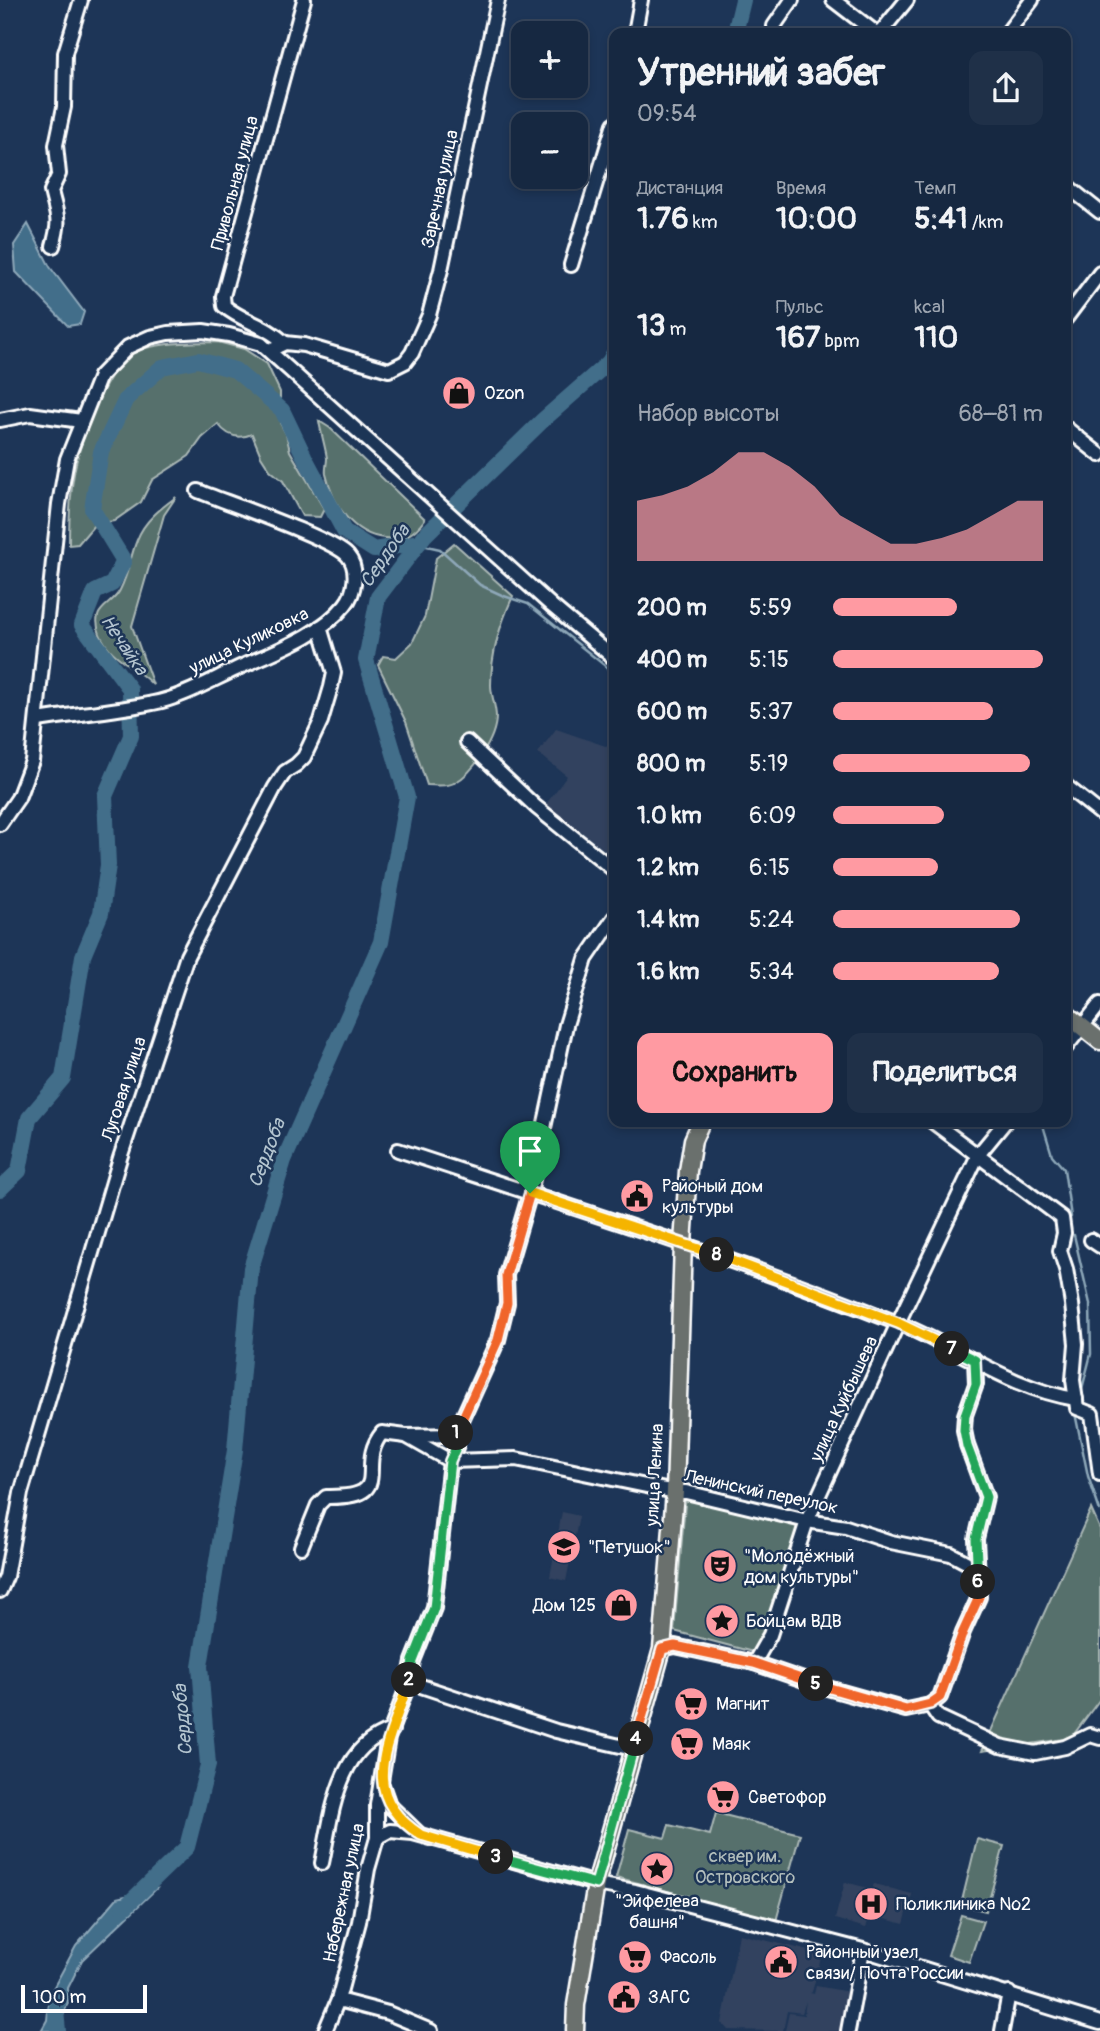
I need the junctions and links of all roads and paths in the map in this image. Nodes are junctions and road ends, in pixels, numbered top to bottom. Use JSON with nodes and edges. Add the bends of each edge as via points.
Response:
{"nodes":[{"id":1,"x":82,"y":0,"type":"edge"},
{"id":2,"x":304,"y":0,"type":"edge"},
{"id":3,"x":498,"y":0,"type":"edge"},
{"id":4,"x":641,"y":0,"type":"edge"},
{"id":5,"x":792,"y":0,"type":"edge"},
{"id":6,"x":834,"y":0,"type":"edge"},
{"id":7,"x":906,"y":0,"type":"edge"},
{"id":8,"x":1032,"y":0,"type":"edge"},
{"id":9,"x":775,"y":26,"type":"dead end"},
{"id":10,"x":636,"y":28,"type":"edge"},
{"id":11,"x":871,"y":28,"type":"edge"},
{"id":12,"x":882,"y":28,"type":"edge"},
{"id":13,"x":1011,"y":28,"type":"edge"},
{"id":14,"x":609,"y":140,"type":"edge"},
{"id":15,"x":1071,"y":189,"type":"edge"},
{"id":16,"x":1100,"y":212,"type":"edge"},
{"id":17,"x":53,"y":246,"type":"dead end"},
{"id":18,"x":571,"y":265,"type":"dead end"},
{"id":19,"x":1100,"y":273,"type":"edge"},
{"id":20,"x":1071,"y":311,"type":"edge"},
{"id":21,"x":285,"y":343,"type":"junction"},
{"id":22,"x":270,"y":350,"type":"junction"},
{"id":23,"x":0,"y":419,"type":"edge"},
{"id":24,"x":81,"y":421,"type":"junction"},
{"id":25,"x":1071,"y":432,"type":"edge"},
{"id":26,"x":1100,"y":454,"type":"edge"},
{"id":27,"x":198,"y":491,"type":"dead end"},
{"id":28,"x":320,"y":627,"type":"junction"},
{"id":29,"x":609,"y":654,"type":"edge"},
{"id":30,"x":38,"y":720,"type":"junction"},
{"id":31,"x":467,"y":742,"type":"dead end"},
{"id":32,"x":1071,"y":790,"type":"edge"},
{"id":33,"x":1100,"y":813,"type":"edge"},
{"id":34,"x":0,"y":824,"type":"edge"},
{"id":35,"x":609,"y":866,"type":"edge"},
{"id":36,"x":609,"y":925,"type":"edge"},
{"id":37,"x":1100,"y":1004,"type":"edge"},
{"id":38,"x":1071,"y":1018,"type":"edge"},
{"id":39,"x":1082,"y":1027,"type":"junction"},
{"id":40,"x":1071,"y":1041,"type":"edge"},
{"id":41,"x":1100,"y":1041,"type":"edge"},
{"id":42,"x":699,"y":1127,"type":"edge"},
{"id":43,"x":940,"y":1127,"type":"edge"},
{"id":44,"x":1001,"y":1127,"type":"edge"},
{"id":45,"x":398,"y":1150,"type":"dead end"},
{"id":46,"x":978,"y":1155,"type":"junction"},
{"id":47,"x":530,"y":1193,"type":"junction"},
{"id":48,"x":683,"y":1243,"type":"junction"},
{"id":49,"x":898,"y":1323,"type":"junction"},
{"id":50,"x":975,"y":1360,"type":"junction"},
{"id":51,"x":1076,"y":1402,"type":"junction"},
{"id":52,"x":455,"y":1435,"type":"junction"},
{"id":53,"x":406,"y":1436,"type":"junction"},
{"id":54,"x":450,"y":1461,"type":"junction"},
{"id":55,"x":1100,"y":1474,"type":"edge"},
{"id":56,"x":675,"y":1492,"type":"junction"},
{"id":57,"x":807,"y":1521,"type":"junction"},
{"id":58,"x":301,"y":1547,"type":"dead end"},
{"id":59,"x":977,"y":1568,"type":"junction"},
{"id":60,"x":0,"y":1591,"type":"edge"},
{"id":61,"x":662,"y":1649,"type":"junction"},
{"id":62,"x":754,"y":1663,"type":"junction"},
{"id":63,"x":409,"y":1682,"type":"junction"},
{"id":64,"x":930,"y":1704,"type":"junction"},
{"id":65,"x":391,"y":1730,"type":"junction"},
{"id":66,"x":1100,"y":1738,"type":"edge"},
{"id":67,"x":633,"y":1749,"type":"junction"},
{"id":68,"x":382,"y":1779,"type":"junction"},
{"id":69,"x":421,"y":1835,"type":"junction"},
{"id":70,"x":377,"y":1838,"type":"junction"},
{"id":71,"x":322,"y":1863,"type":"dead end"},
{"id":72,"x":596,"y":1884,"type":"junction"},
{"id":73,"x":863,"y":1950,"type":"junction"},
{"id":74,"x":1009,"y":1993,"type":"junction"},
{"id":75,"x":338,"y":2000,"type":"junction"},
{"id":76,"x":1100,"y":2023,"type":"edge"},
{"id":77,"x":325,"y":2031,"type":"edge"},
{"id":78,"x":431,"y":2031,"type":"edge"},
{"id":79,"x":575,"y":2031,"type":"edge"},
{"id":80,"x":848,"y":2031,"type":"edge"},
{"id":81,"x":1002,"y":2031,"type":"edge"}],
"edges":[{"from":1,"to":17,"type":"street","via":[[65,53],[64,107],[56,145],[59,174],[51,191],[59,215]]},
{"from":2,"to":21,"type":"street","name":"Привольная улица","via":[[223,296],[224,306],[231,312],[270,330]]},
{"from":3,"to":21,"type":"street","name":"Заречная улица","via":[[441,270],[429,315],[412,352],[405,362],[389,370]]},
{"from":4,"to":10,"type":"street"},
{"from":5,"to":9,"type":"street"},
{"from":6,"to":11,"type":"street"},
{"from":7,"to":12,"type":"street"},
{"from":8,"to":13,"type":"street"},
{"from":14,"to":18,"type":"street"},
{"from":15,"to":16,"type":"street"},
{"from":19,"to":20,"type":"street"},
{"from":21,"to":22,"type":"street"},
{"from":22,"to":24,"type":"street","via":[[250,340],[203,331],[149,337],[128,347],[100,376]]},
{"from":22,"to":29,"type":"street"},
{"from":23,"to":24,"type":"street","via":[[30,414]]},
{"from":24,"to":30,"type":"street","via":[[58,504]]},
{"from":25,"to":26,"type":"street"},
{"from":27,"to":28,"type":"street","name":"улица Куликовка","via":[[346,553],[355,575],[352,594]]},
{"from":28,"to":30,"type":"street","name":"улица Куликовка","via":[[156,703]]},
{"from":28,"to":60,"type":"street","name":"Луговая улица","via":[[334,673],[321,721],[303,757],[275,788],[187,956],[120,1158],[25,1479]]},
{"from":30,"to":34,"type":"street","via":[[32,761],[18,798]]},
{"from":31,"to":35,"type":"street","via":[[536,807]]},
{"from":32,"to":33,"type":"street"},
{"from":36,"to":47,"type":"street","name":"Набережная улица","via":[[586,959],[566,1026]]},
{"from":37,"to":39,"type":"street"},
{"from":38,"to":39,"type":"main road"},
{"from":39,"to":40,"type":"street"},
{"from":39,"to":41,"type":"main road"},
{"from":42,"to":48,"type":"main road","name":"улица Ленина","via":[[690,1161]]},
{"from":43,"to":46,"type":"street"},
{"from":44,"to":46,"type":"street","name":"улица Куйбышева"},
{"from":45,"to":47,"type":"street"},
{"from":46,"to":49,"type":"street","name":"улица Куйбышева"},
{"from":46,"to":51,"type":"street","via":[[1062,1218],[1060,1251],[1076,1344]]},
{"from":47,"to":48,"type":"street"},
{"from":47,"to":52,"type":"street","name":"Набережная улица","via":[[506,1275],[507,1303],[498,1340]]},
{"from":48,"to":49,"type":"street"},
{"from":48,"to":56,"type":"main road","name":"улица Ленина"},
{"from":49,"to":50,"type":"street"},
{"from":49,"to":57,"type":"street","name":"улица Куйбышева"},
{"from":50,"to":51,"type":"street","via":[[1005,1377]]},
{"from":50,"to":59,"type":"street","via":[[976,1384],[964,1430],[986,1497],[976,1539]]},
{"from":51,"to":55,"type":"street","via":[[1092,1414]]},
{"from":52,"to":53,"type":"street"},
{"from":52,"to":54,"type":"street","name":"Набережная улица","via":[[457,1445]]},
{"from":53,"to":54,"type":"street"},
{"from":53,"to":58,"type":"street","via":[[382,1433],[373,1444],[370,1485],[345,1497],[326,1497],[318,1505]]},
{"from":54,"to":56,"type":"street","name":"Ленинский переулок","via":[[516,1458]]},
{"from":54,"to":63,"type":"street","name":"Набережная улица","via":[[434,1608]]},
{"from":56,"to":57,"type":"street","name":"Ленинский переулок"},
{"from":56,"to":61,"type":"main road","name":"улица Ленина"},
{"from":57,"to":59,"type":"street","name":"Ленинский переулок","via":[[951,1554]]},
{"from":57,"to":62,"type":"street","name":"улица Куйбышева","via":[[770,1635]]},
{"from":59,"to":64,"type":"street","via":[[979,1597],[940,1697]]},
{"from":61,"to":62,"type":"street","via":[[675,1646]]},
{"from":61,"to":67,"type":"main road","name":"улица Ленина"},
{"from":62,"to":64,"type":"street","via":[[906,1710]]},
{"from":63,"to":65,"type":"street","name":"Набережная улица"},
{"from":63,"to":67,"type":"street","via":[[556,1731]]},
{"from":64,"to":66,"type":"street","via":[[938,1717],[950,1723],[1000,1745],[1035,1754],[1090,1735]]},
{"from":65,"to":68,"type":"street","name":"Набережная улица"},
{"from":65,"to":71,"type":"street","via":[[380,1733],[359,1752],[342,1779]]},
{"from":67,"to":72,"type":"main road","name":"улица Ленина"},
{"from":68,"to":69,"type":"street","via":[[389,1805]]},
{"from":68,"to":70,"type":"street","name":"Набережная улица"},
{"from":69,"to":70,"type":"street","via":[[390,1831]]},
{"from":69,"to":72,"type":"street"},
{"from":70,"to":75,"type":"street","name":"Набережная улица"},
{"from":72,"to":73,"type":"street"},
{"from":72,"to":79,"type":"main road","name":"улица Ленина"},
{"from":73,"to":74,"type":"street"},
{"from":73,"to":80,"type":"street"},
{"from":74,"to":76,"type":"street"},
{"from":74,"to":81,"type":"street"},
{"from":75,"to":77,"type":"street","name":"Набережная улица"},
{"from":75,"to":78,"type":"street"}]}
